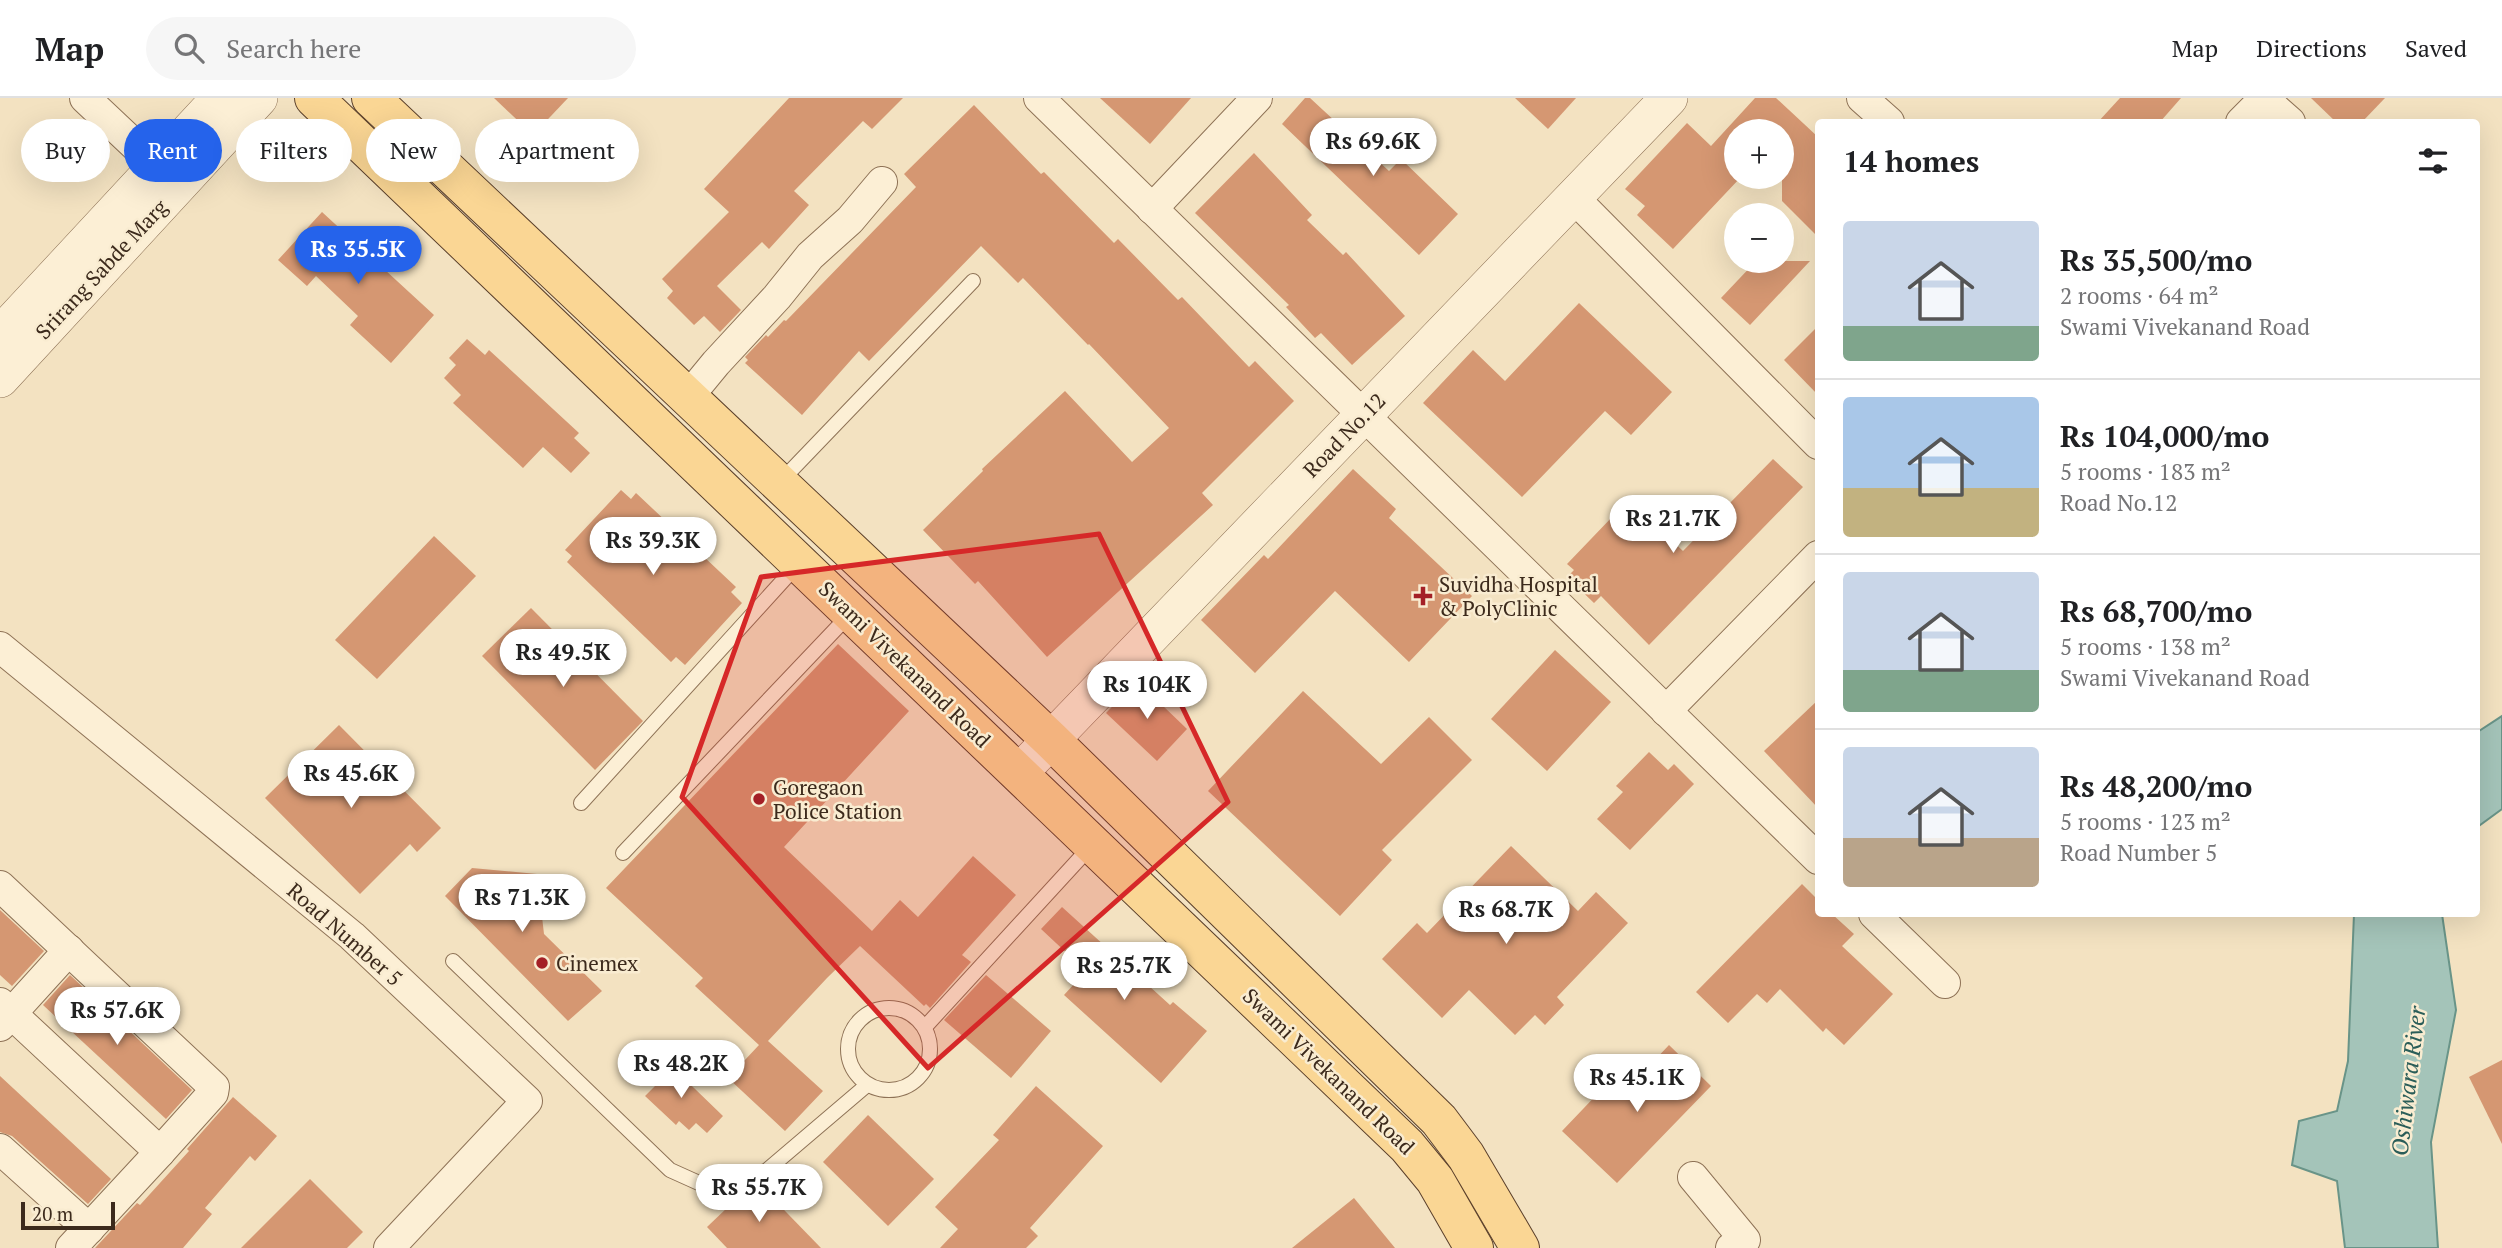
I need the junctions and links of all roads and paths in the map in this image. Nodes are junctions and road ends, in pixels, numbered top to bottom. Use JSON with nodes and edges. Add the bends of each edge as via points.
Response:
{"nodes":[{"id":1,"x":85,"y":98,"type":"edge"},
{"id":2,"x":220,"y":98,"type":"edge"},
{"id":3,"x":259,"y":98,"type":"edge"},
{"id":4,"x":314,"y":98,"type":"edge"},
{"id":5,"x":371,"y":98,"type":"edge"},
{"id":6,"x":1039,"y":98,"type":"edge"},
{"id":7,"x":1257,"y":98,"type":"edge"},
{"id":8,"x":1669,"y":98,"type":"edge"},
{"id":9,"x":1862,"y":98,"type":"edge"},
{"id":10,"x":2264,"y":98,"type":"edge"},
{"id":11,"x":201,"y":119,"type":"edge"},
{"id":12,"x":1886,"y":119,"type":"edge"},
{"id":13,"x":2244,"y":119,"type":"edge"},
{"id":14,"x":2287,"y":119,"type":"edge"},
{"id":15,"x":124,"y":135,"type":"edge"},
{"id":16,"x":142,"y":182,"type":"edge"},
{"id":17,"x":882,"y":182,"type":"dead end"},
{"id":18,"x":1573,"y":197,"type":"junction"},
{"id":19,"x":1152,"y":208,"type":"junction"},
{"id":20,"x":973,"y":281,"type":"dead end"},
{"id":21,"x":0,"y":335,"type":"edge"},
{"id":22,"x":0,"y":379,"type":"edge"},
{"id":23,"x":688,"y":397,"type":"junction"},
{"id":24,"x":1364,"y":415,"type":"junction"},
{"id":25,"x":1815,"y":441,"type":"edge"},
{"id":26,"x":779,"y":483,"type":"junction"},
{"id":27,"x":1815,"y":559,"type":"edge"},
{"id":28,"x":799,"y":563,"type":"junction"},
{"id":29,"x":852,"y":613,"type":"junction"},
{"id":30,"x":0,"y":647,"type":"edge"},
{"id":31,"x":1666,"y":711,"type":"junction"},
{"id":32,"x":1051,"y":740,"type":"junction"},
{"id":33,"x":1019,"y":773,"type":"junction"},
{"id":34,"x":581,"y":803,"type":"dead end"},
{"id":35,"x":1093,"y":844,"type":"junction"},
{"id":36,"x":622,"y":853,"type":"dead end"},
{"id":37,"x":1815,"y":856,"type":"edge"},
{"id":38,"x":0,"y":886,"type":"edge"},
{"id":39,"x":1877,"y":917,"type":"edge"},
{"id":40,"x":69,"y":950,"type":"junction"},
{"id":41,"x":453,"y":961,"type":"dead end"},
{"id":42,"x":1945,"y":983,"type":"dead end"},
{"id":43,"x":4,"y":1014,"type":"edge"},
{"id":44,"x":925,"y":1027,"type":"junction"},
{"id":45,"x":867,"y":1085,"type":"junction"},
{"id":46,"x":0,"y":1149,"type":"edge"},
{"id":47,"x":160,"y":1152,"type":"junction"},
{"id":48,"x":1693,"y":1177,"type":"dead end"},
{"id":49,"x":80,"y":1238,"type":"edge"},
{"id":50,"x":389,"y":1248,"type":"edge"},
{"id":51,"x":1474,"y":1248,"type":"edge"},
{"id":52,"x":1520,"y":1248,"type":"edge"},
{"id":53,"x":1731,"y":1248,"type":"edge"}],
"edges":[{"from":1,"to":15,"type":"street"},
{"from":2,"to":11,"type":"street","name":"Srirang Sabde Marg"},
{"from":3,"to":22,"type":"street","name":"Srirang Sabde Marg"},
{"from":4,"to":28,"type":"main road","name":"Swami Vivekanand Road"},
{"from":5,"to":23,"type":"main road","name":"Swami Vivekanand Road"},
{"from":6,"to":19,"type":"street"},
{"from":7,"to":19,"type":"street"},
{"from":8,"to":18,"type":"street","name":"Road No.12"},
{"from":9,"to":12,"type":"street"},
{"from":10,"to":13,"type":"street"},
{"from":10,"to":14,"type":"street"},
{"from":16,"to":21,"type":"street","name":"Srirang Sabde Marg"},
{"from":17,"to":23,"type":"street","via":[[850,220],[810,256]]},
{"from":18,"to":24,"type":"street","name":"Road No.12"},
{"from":18,"to":25,"type":"street"},
{"from":19,"to":24,"type":"street"},
{"from":20,"to":26,"type":"lane"},
{"from":23,"to":26,"type":"main road","name":"Swami Vivekanand Road"},
{"from":24,"to":31,"type":"street"},
{"from":24,"to":32,"type":"street","name":"Road No.12"},
{"from":26,"to":32,"type":"main road","name":"Swami Vivekanand Road"},
{"from":27,"to":31,"type":"street"},
{"from":28,"to":29,"type":"main road","name":"Swami Vivekanand Road"},
{"from":28,"to":34,"type":"lane"},
{"from":29,"to":33,"type":"main road","name":"Swami Vivekanand Road"},
{"from":29,"to":36,"type":"lane"},
{"from":30,"to":50,"type":"street","name":"Road Number 5","via":[[352,936],[527,1101]]},
{"from":31,"to":37,"type":"street"},
{"from":32,"to":33,"type":"street","name":"Road No.12"},
{"from":32,"to":52,"type":"main road","name":"Swami Vivekanand Road","via":[[1439,1120],[1466,1156]]},
{"from":33,"to":35,"type":"main road","name":"Swami Vivekanand Road"},
{"from":35,"to":44,"type":"lane"},
{"from":35,"to":51,"type":"main road","name":"Swami Vivekanand Road","via":[[1408,1146],[1435,1180]]},
{"from":38,"to":40,"type":"street"},
{"from":39,"to":42,"type":"street"},
{"from":40,"to":43,"type":"street"},
{"from":40,"to":47,"type":"street","via":[[214,1087]]},
{"from":41,"to":45,"type":"lane","via":[[670,1170],[710,1188],[766,1171]]},
{"from":43,"to":47,"type":"street"},
{"from":44,"to":45,"type":"lane","via":[[930,1054],[918,1079],[894,1090]]},
{"from":44,"to":45,"type":"lane","via":[[904,1010],[890,1007],[877,1009],[855,1025],[847,1051],[857,1076]]},
{"from":46,"to":49,"type":"street"},
{"from":47,"to":49,"type":"street"},
{"from":48,"to":53,"type":"street","via":[[1745,1240]]}]}
